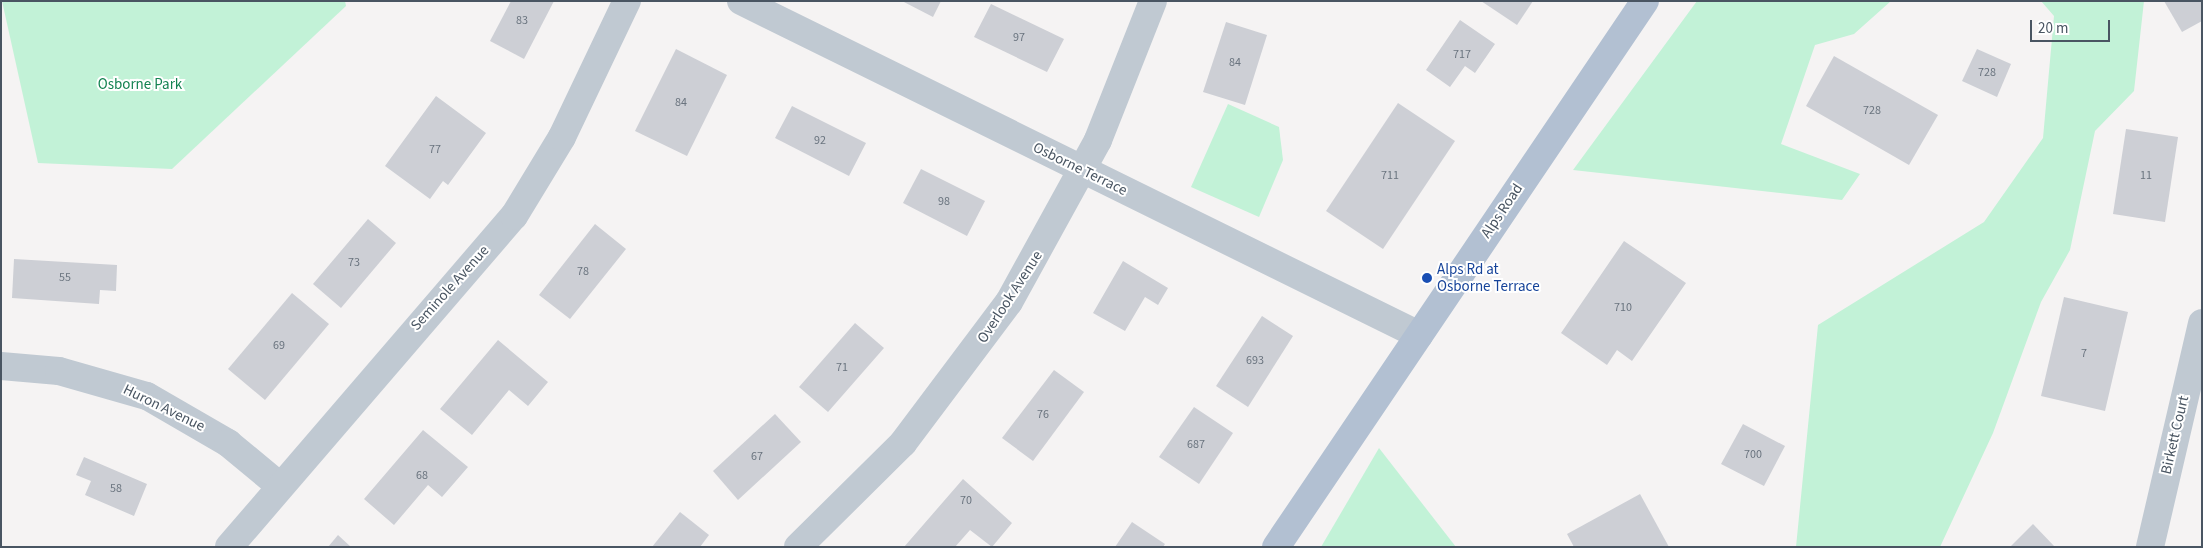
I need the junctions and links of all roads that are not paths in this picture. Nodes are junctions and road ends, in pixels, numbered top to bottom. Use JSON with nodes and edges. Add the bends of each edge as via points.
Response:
{"nodes":[{"id":1,"x":627,"y":1,"type":"edge"},
{"id":2,"x":741,"y":1,"type":"edge"},
{"id":3,"x":1153,"y":1,"type":"edge"},
{"id":4,"x":1645,"y":1,"type":"edge"},
{"id":5,"x":1083,"y":171,"type":"junction"},
{"id":6,"x":2202,"y":323,"type":"edge"},
{"id":7,"x":1419,"y":335,"type":"junction"},
{"id":8,"x":1,"y":366,"type":"edge"},
{"id":9,"x":280,"y":486,"type":"junction"},
{"id":10,"x":229,"y":547,"type":"edge"},
{"id":11,"x":798,"y":547,"type":"edge"},
{"id":12,"x":1276,"y":547,"type":"edge"},
{"id":13,"x":2150,"y":547,"type":"edge"}],
"edges":[{"from":1,"to":9,"type":"street","name":"Seminole Avenue","via":[[562,137],[514,216]]},
{"from":2,"to":5,"type":"street","name":"Osborne Terrace"},
{"from":3,"to":5,"type":"street","name":"Overlook Avenue","via":[[1115,104]]},
{"from":4,"to":7,"type":"main road","name":"Alps Road"},
{"from":5,"to":7,"type":"street","name":"Osborne Terrace"},
{"from":5,"to":11,"type":"street","name":"Overlook Avenue","via":[[1009,302],[958,376],[902,443]]},
{"from":6,"to":13,"type":"street","name":"Birkett Court"},
{"from":7,"to":12,"type":"main road","name":"Alps Road"},
{"from":8,"to":9,"type":"street","name":"Huron Avenue","via":[[59,371],[147,396],[228,443]]},
{"from":9,"to":10,"type":"street","name":"Seminole Avenue"}]}
